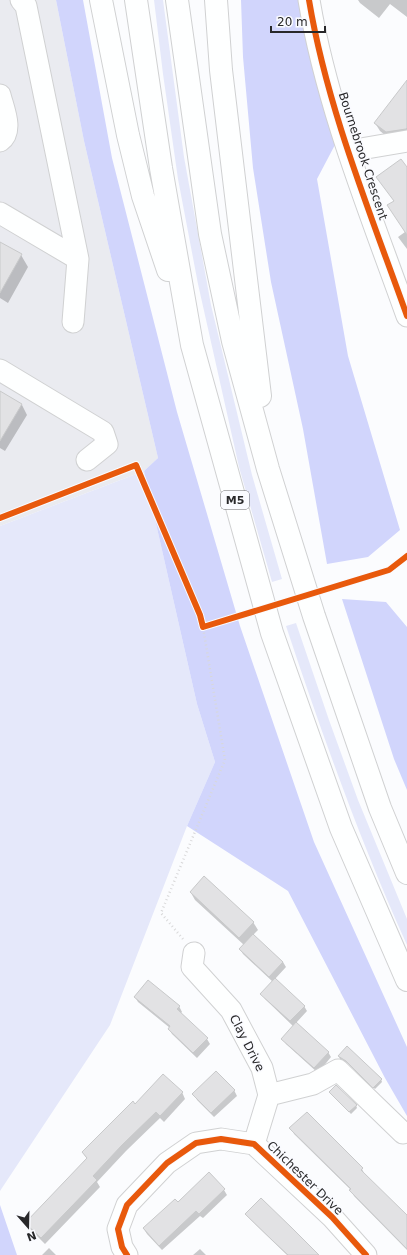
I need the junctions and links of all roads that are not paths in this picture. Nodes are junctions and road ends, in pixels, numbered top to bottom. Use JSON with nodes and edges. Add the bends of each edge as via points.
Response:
{"nodes":[{"id":1,"x":21,"y":0,"type":"edge"},
{"id":2,"x":101,"y":0,"type":"edge"},
{"id":3,"x":136,"y":0,"type":"edge"},
{"id":4,"x":177,"y":0,"type":"edge"},
{"id":5,"x":216,"y":0,"type":"edge"},
{"id":6,"x":309,"y":0,"type":"edge"},
{"id":7,"x":0,"y":95,"type":"edge"},
{"id":8,"x":407,"y":140,"type":"edge"},
{"id":9,"x":0,"y":141,"type":"edge"},
{"id":10,"x":349,"y":151,"type":"junction"},
{"id":11,"x":0,"y":213,"type":"edge"},
{"id":12,"x":78,"y":259,"type":"junction"},
{"id":13,"x":407,"y":316,"type":"edge"},
{"id":14,"x":73,"y":322,"type":"dead end"},
{"id":15,"x":192,"y":345,"type":"junction"},
{"id":16,"x":0,"y":370,"type":"edge"},
{"id":17,"x":87,"y":460,"type":"dead end"},
{"id":18,"x":268,"y":469,"type":"junction"},
{"id":19,"x":407,"y":873,"type":"edge"},
{"id":20,"x":194,"y":953,"type":"road end"},
{"id":21,"x":407,"y":980,"type":"edge"},
{"id":22,"x":269,"y":1095,"type":"junction"},
{"id":23,"x":403,"y":1133,"type":"dead end"},
{"id":24,"x":254,"y":1144,"type":"junction"},
{"id":25,"x":127,"y":1255,"type":"edge"},
{"id":26,"x":366,"y":1255,"type":"edge"}],
"edges":[{"from":1,"to":12,"type":"street","via":[[26,6]]},
{"from":2,"to":15,"type":"highway","via":[[143,196]]},
{"from":3,"to":15,"type":"highway","number":"M5","via":[[161,168]]},
{"from":4,"to":18,"type":"highway","via":[[210,234],[233,341]]},
{"from":5,"to":18,"type":"highway","via":[[221,70]]},
{"from":6,"to":10,"type":"street","name":"Bournebrook Crescent","via":[[333,102]]},
{"from":7,"to":9,"type":"street","via":[[8,127]]},
{"from":8,"to":10,"type":"street"},
{"from":10,"to":13,"type":"street","name":"Bournebrook Crescent"},
{"from":11,"to":12,"type":"street"},
{"from":12,"to":14,"type":"street"},
{"from":15,"to":21,"type":"highway","number":"M5","via":[[272,633],[341,828]]},
{"from":16,"to":17,"type":"street","via":[[103,432],[108,444]]},
{"from":18,"to":19,"type":"highway","via":[[314,616],[380,808]]},
{"from":20,"to":22,"type":"street","name":"Clay Drive","via":[[192,967],[231,1010],[262,1068]]},
{"from":22,"to":23,"type":"street","via":[[313,1084],[338,1070]]},
{"from":22,"to":24,"type":"street"},
{"from":24,"to":25,"type":"street","name":"Chichester Drive","via":[[221,1139],[196,1143],[167,1163],[127,1205],[118,1229],[122,1247]]},
{"from":24,"to":26,"type":"street","name":"Chichester Drive","via":[[332,1218]]}]}
